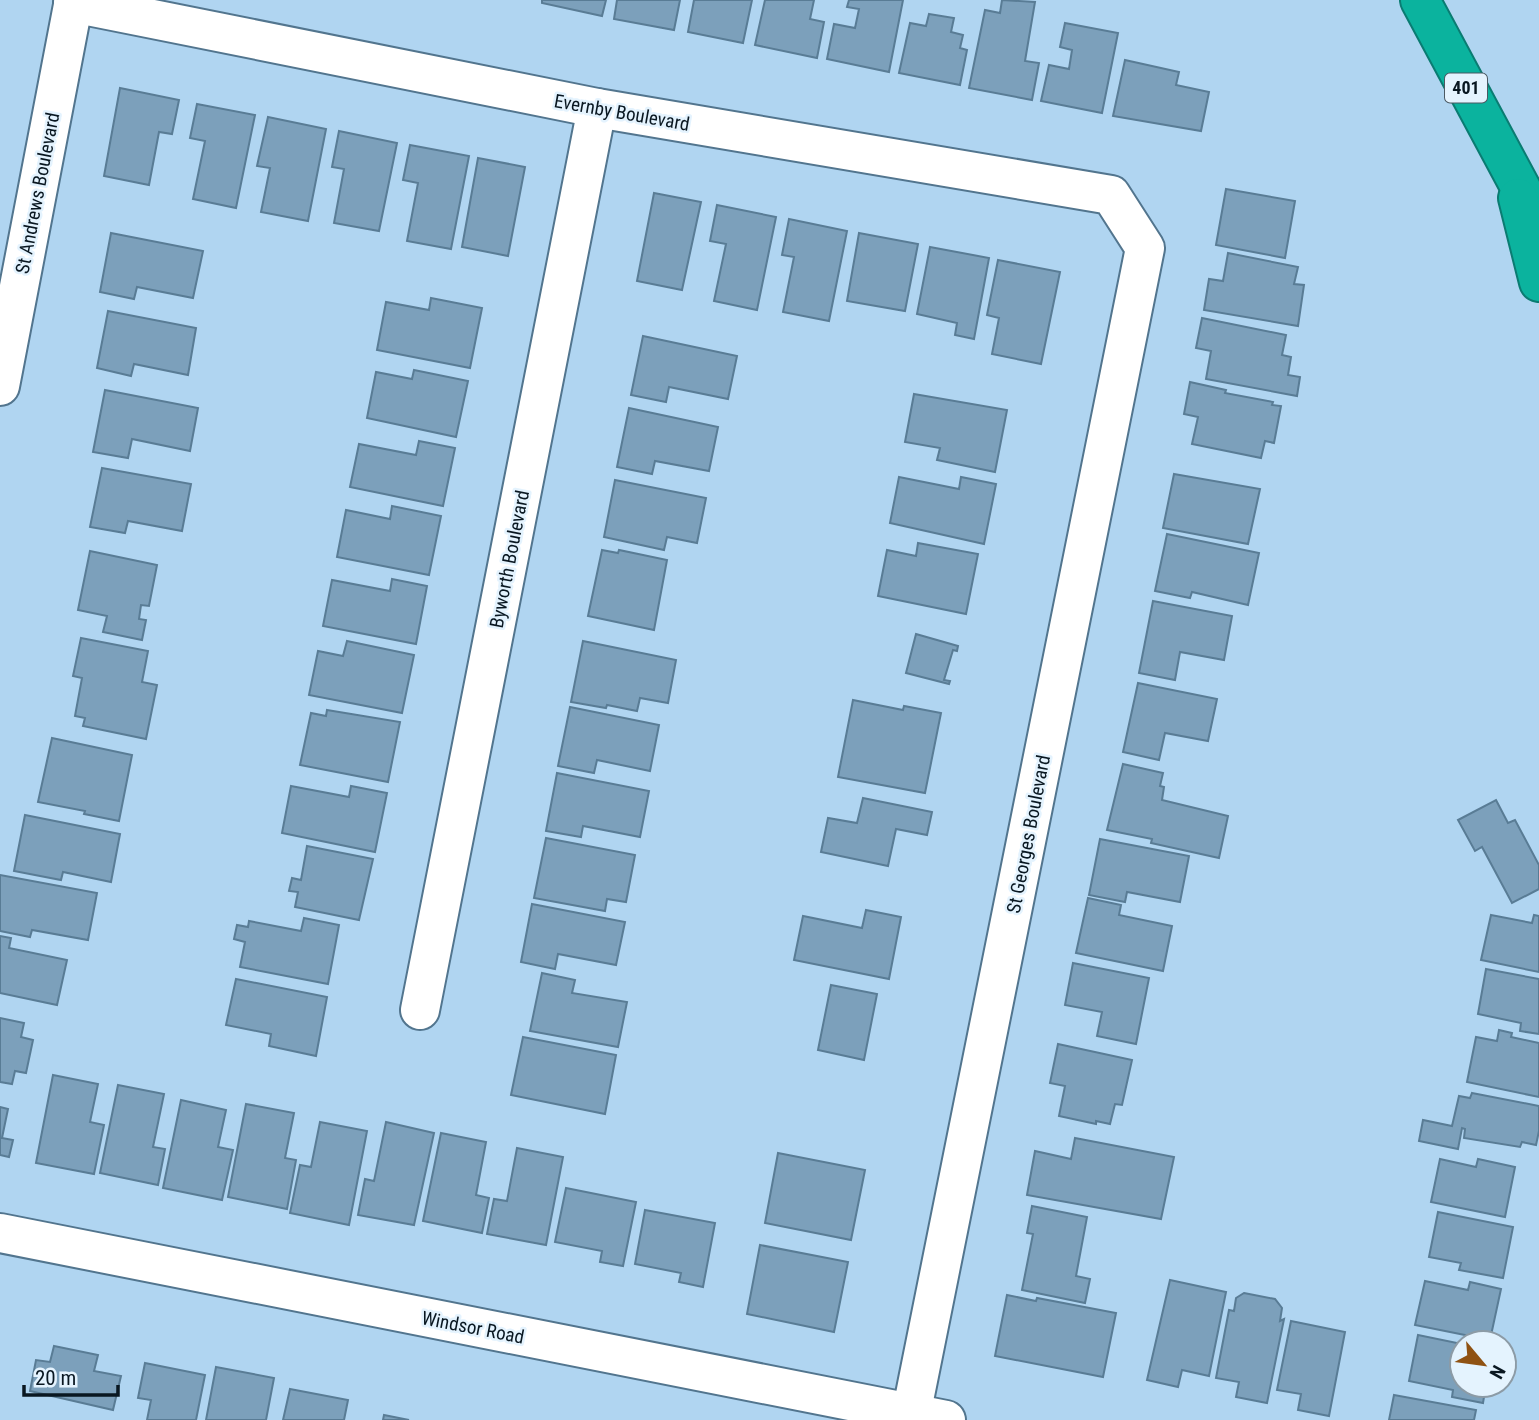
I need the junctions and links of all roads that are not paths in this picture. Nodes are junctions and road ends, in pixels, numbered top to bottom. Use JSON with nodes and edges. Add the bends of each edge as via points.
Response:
{"nodes":[{"id":1,"x":1419,"y":0,"type":"edge"},
{"id":2,"x":74,"y":1,"type":"edge"},
{"id":3,"x":597,"y":108,"type":"junction"},
{"id":4,"x":1513,"y":175,"type":"junction"},
{"id":5,"x":1539,"y":222,"type":"edge"},
{"id":6,"x":1145,"y":248,"type":"joint"},
{"id":7,"x":1539,"y":282,"type":"edge"},
{"id":8,"x":0,"y":386,"type":"edge"},
{"id":9,"x":420,"y":1010,"type":"dead end"},
{"id":10,"x":0,"y":1233,"type":"edge"},
{"id":11,"x":922,"y":1418,"type":"edge"}],
"edges":[{"from":1,"to":4,"type":"highway","number":"401"},
{"from":2,"to":3,"type":"street","name":"Evernby Boulevard"},
{"from":2,"to":8,"type":"street","name":"St Andrews Boulevard"},
{"from":3,"to":6,"type":"street","name":"Evernby Boulevard","via":[[1111,195]]},
{"from":3,"to":9,"type":"street","name":"Byworth Boulevard"},
{"from":4,"to":5,"type":"highway","number":"401"},
{"from":4,"to":7,"type":"highway","number":"401"},
{"from":6,"to":11,"type":"street","name":"St Georges Boulevard"},
{"from":10,"to":11,"type":"street","name":"Windsor Road"}]}
